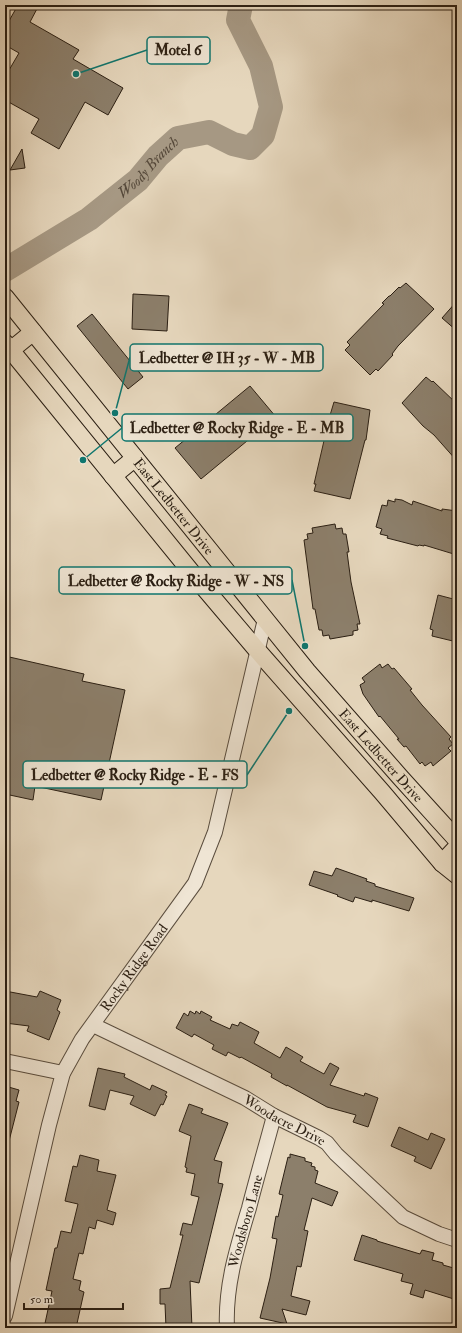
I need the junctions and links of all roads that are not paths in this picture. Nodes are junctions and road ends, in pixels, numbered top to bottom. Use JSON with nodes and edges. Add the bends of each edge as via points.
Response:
{"nodes":[{"id":1,"x":6,"y":299,"type":"edge"},
{"id":2,"x":33,"y":332,"type":"junction"},
{"id":3,"x":8,"y":347,"type":"edge"},
{"id":4,"x":135,"y":458,"type":"junction"},
{"id":5,"x":113,"y":476,"type":"junction"},
{"id":6,"x":265,"y":619,"type":"junction"},
{"id":7,"x":257,"y":650,"type":"junction"},
{"id":8,"x":457,"y":840,"type":"edge"},
{"id":9,"x":457,"y":847,"type":"edge"},
{"id":10,"x":442,"y":862,"type":"junction"},
{"id":11,"x":457,"y":875,"type":"edge"},
{"id":12,"x":94,"y":1025,"type":"junction"},
{"id":13,"x":5,"y":1061,"type":"edge"},
{"id":14,"x":62,"y":1073,"type":"junction"},
{"id":15,"x":274,"y":1116,"type":"junction"},
{"id":16,"x":457,"y":1240,"type":"edge"},
{"id":17,"x":5,"y":1316,"type":"edge"},
{"id":18,"x":226,"y":1328,"type":"edge"}],
"edges":[{"from":1,"to":2,"type":"main road","name":"East Ledbetter Drive"},
{"from":2,"to":3,"type":"main road"},
{"from":2,"to":4,"type":"main road","name":"East Ledbetter Drive"},
{"from":3,"to":5,"type":"main road","name":"East Ledbetter Drive"},
{"from":4,"to":5,"type":"main road"},
{"from":4,"to":6,"type":"main road","name":"East Ledbetter Drive"},
{"from":5,"to":7,"type":"main road","name":"East Ledbetter Drive"},
{"from":6,"to":7,"type":"street","name":"Rocky Ridge Road"},
{"from":6,"to":8,"type":"main road","name":"East Ledbetter Drive","via":[[324,690]]},
{"from":7,"to":10,"type":"main road","name":"East Ledbetter Drive"},
{"from":7,"to":12,"type":"street","name":"Rocky Ridge Road","via":[[215,832],[195,883]]},
{"from":9,"to":10,"type":"main road"},
{"from":10,"to":11,"type":"main road","name":"East Ledbetter Drive"},
{"from":12,"to":14,"type":"street","name":"Rocky Ridge Road"},
{"from":12,"to":15,"type":"street","name":"Woodacre Drive","via":[[245,1098]]},
{"from":13,"to":14,"type":"street"},
{"from":14,"to":17,"type":"street","name":"Rocky Ridge Road"},
{"from":15,"to":16,"type":"street","name":"Woodacre Drive","via":[[327,1143],[403,1217]]},
{"from":15,"to":18,"type":"street","name":"Woodsboro Lane","via":[[228,1285]]}]}
